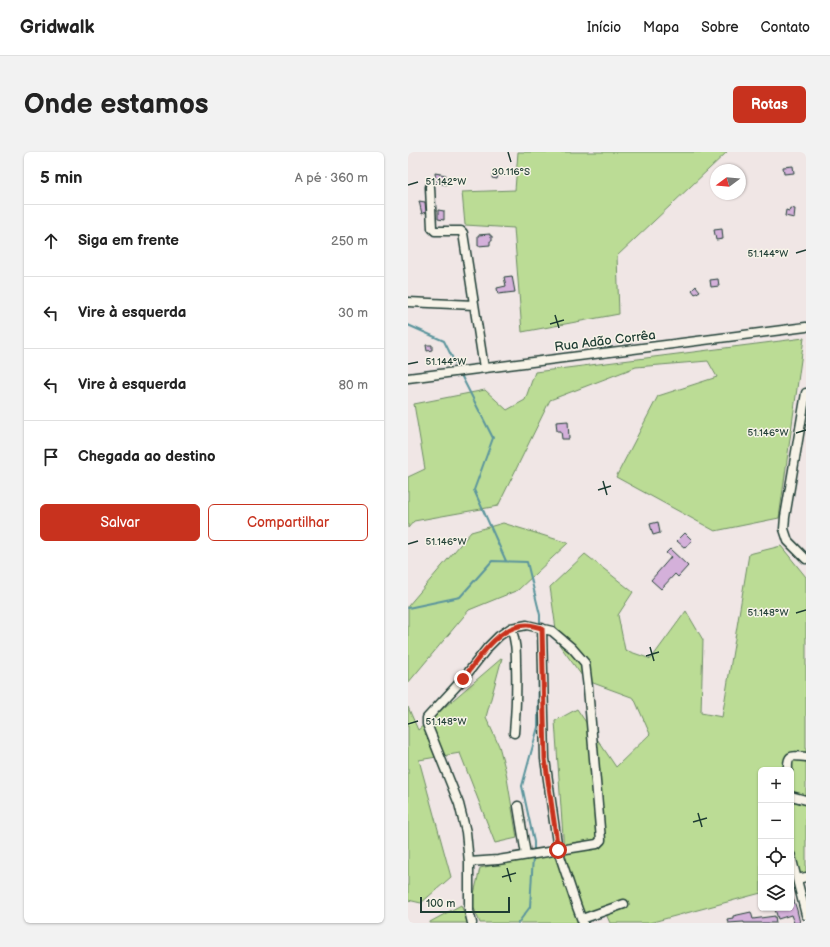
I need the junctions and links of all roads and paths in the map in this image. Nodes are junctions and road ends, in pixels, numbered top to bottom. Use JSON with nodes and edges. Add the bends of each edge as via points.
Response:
{"nodes":[{"id":1,"x":430,"y":187,"type":"dead end"},
{"id":2,"x":408,"y":302,"type":"edge"},
{"id":3,"x":474,"y":305,"type":"junction"},
{"id":4,"x":806,"y":327,"type":"edge"},
{"id":5,"x":484,"y":368,"type":"junction"},
{"id":6,"x":408,"y":378,"type":"edge"},
{"id":7,"x":806,"y":393,"type":"edge"},
{"id":8,"x":806,"y":559,"type":"edge"},
{"id":9,"x":511,"y":628,"type":"junction"},
{"id":10,"x":542,"y":628,"type":"junction"},
{"id":11,"x":514,"y":733,"type":"dead end"},
{"id":12,"x":806,"y":757,"type":"edge"},
{"id":13,"x":788,"y":767,"type":"edge"},
{"id":14,"x":794,"y":797,"type":"edge"},
{"id":15,"x":806,"y":800,"type":"edge"},
{"id":16,"x":518,"y":806,"type":"dead end"},
{"id":17,"x":558,"y":850,"type":"junction"},
{"id":18,"x":526,"y":855,"type":"junction"},
{"id":19,"x":469,"y":862,"type":"junction"},
{"id":20,"x":794,"y":868,"type":"edge"},
{"id":21,"x":806,"y":877,"type":"edge"},
{"id":22,"x":797,"y":879,"type":"junction"},
{"id":23,"x":624,"y":904,"type":"dead end"},
{"id":24,"x":806,"y":915,"type":"edge"},
{"id":25,"x":582,"y":921,"type":"edge"},
{"id":26,"x":472,"y":923,"type":"edge"}],
"edges":[{"from":1,"to":3,"type":"street","via":[[432,228],[435,231],[463,233]]},
{"from":2,"to":3,"type":"street"},
{"from":3,"to":5,"type":"street"},
{"from":4,"to":5,"type":"street","name":"Rua Adão Corrêa"},
{"from":5,"to":6,"type":"street","name":"Rua Adão Corrêa"},
{"from":7,"to":8,"type":"street","via":[[784,529],[788,541]]},
{"from":9,"to":10,"type":"street","via":[[527,625]]},
{"from":9,"to":11,"type":"street","via":[[515,638],[517,686]]},
{"from":9,"to":19,"type":"street","via":[[488,647],[427,718],[427,724],[459,804],[466,832]]},
{"from":10,"to":17,"type":"street","via":[[545,759]]},
{"from":10,"to":17,"type":"street","via":[[552,631],[572,648],[584,663],[601,840],[597,844]]},
{"from":12,"to":13,"type":"street","via":[[792,756],[789,758]]},
{"from":14,"to":15,"type":"street"},
{"from":16,"to":18,"type":"street"},
{"from":17,"to":18,"type":"street"},
{"from":17,"to":25,"type":"street"},
{"from":18,"to":19,"type":"street"},
{"from":19,"to":26,"type":"street","via":[[469,911]]},
{"from":20,"to":22,"type":"street"},
{"from":21,"to":22,"type":"street"},
{"from":22,"to":24,"type":"street"},
{"from":23,"to":25,"type":"street"}]}
